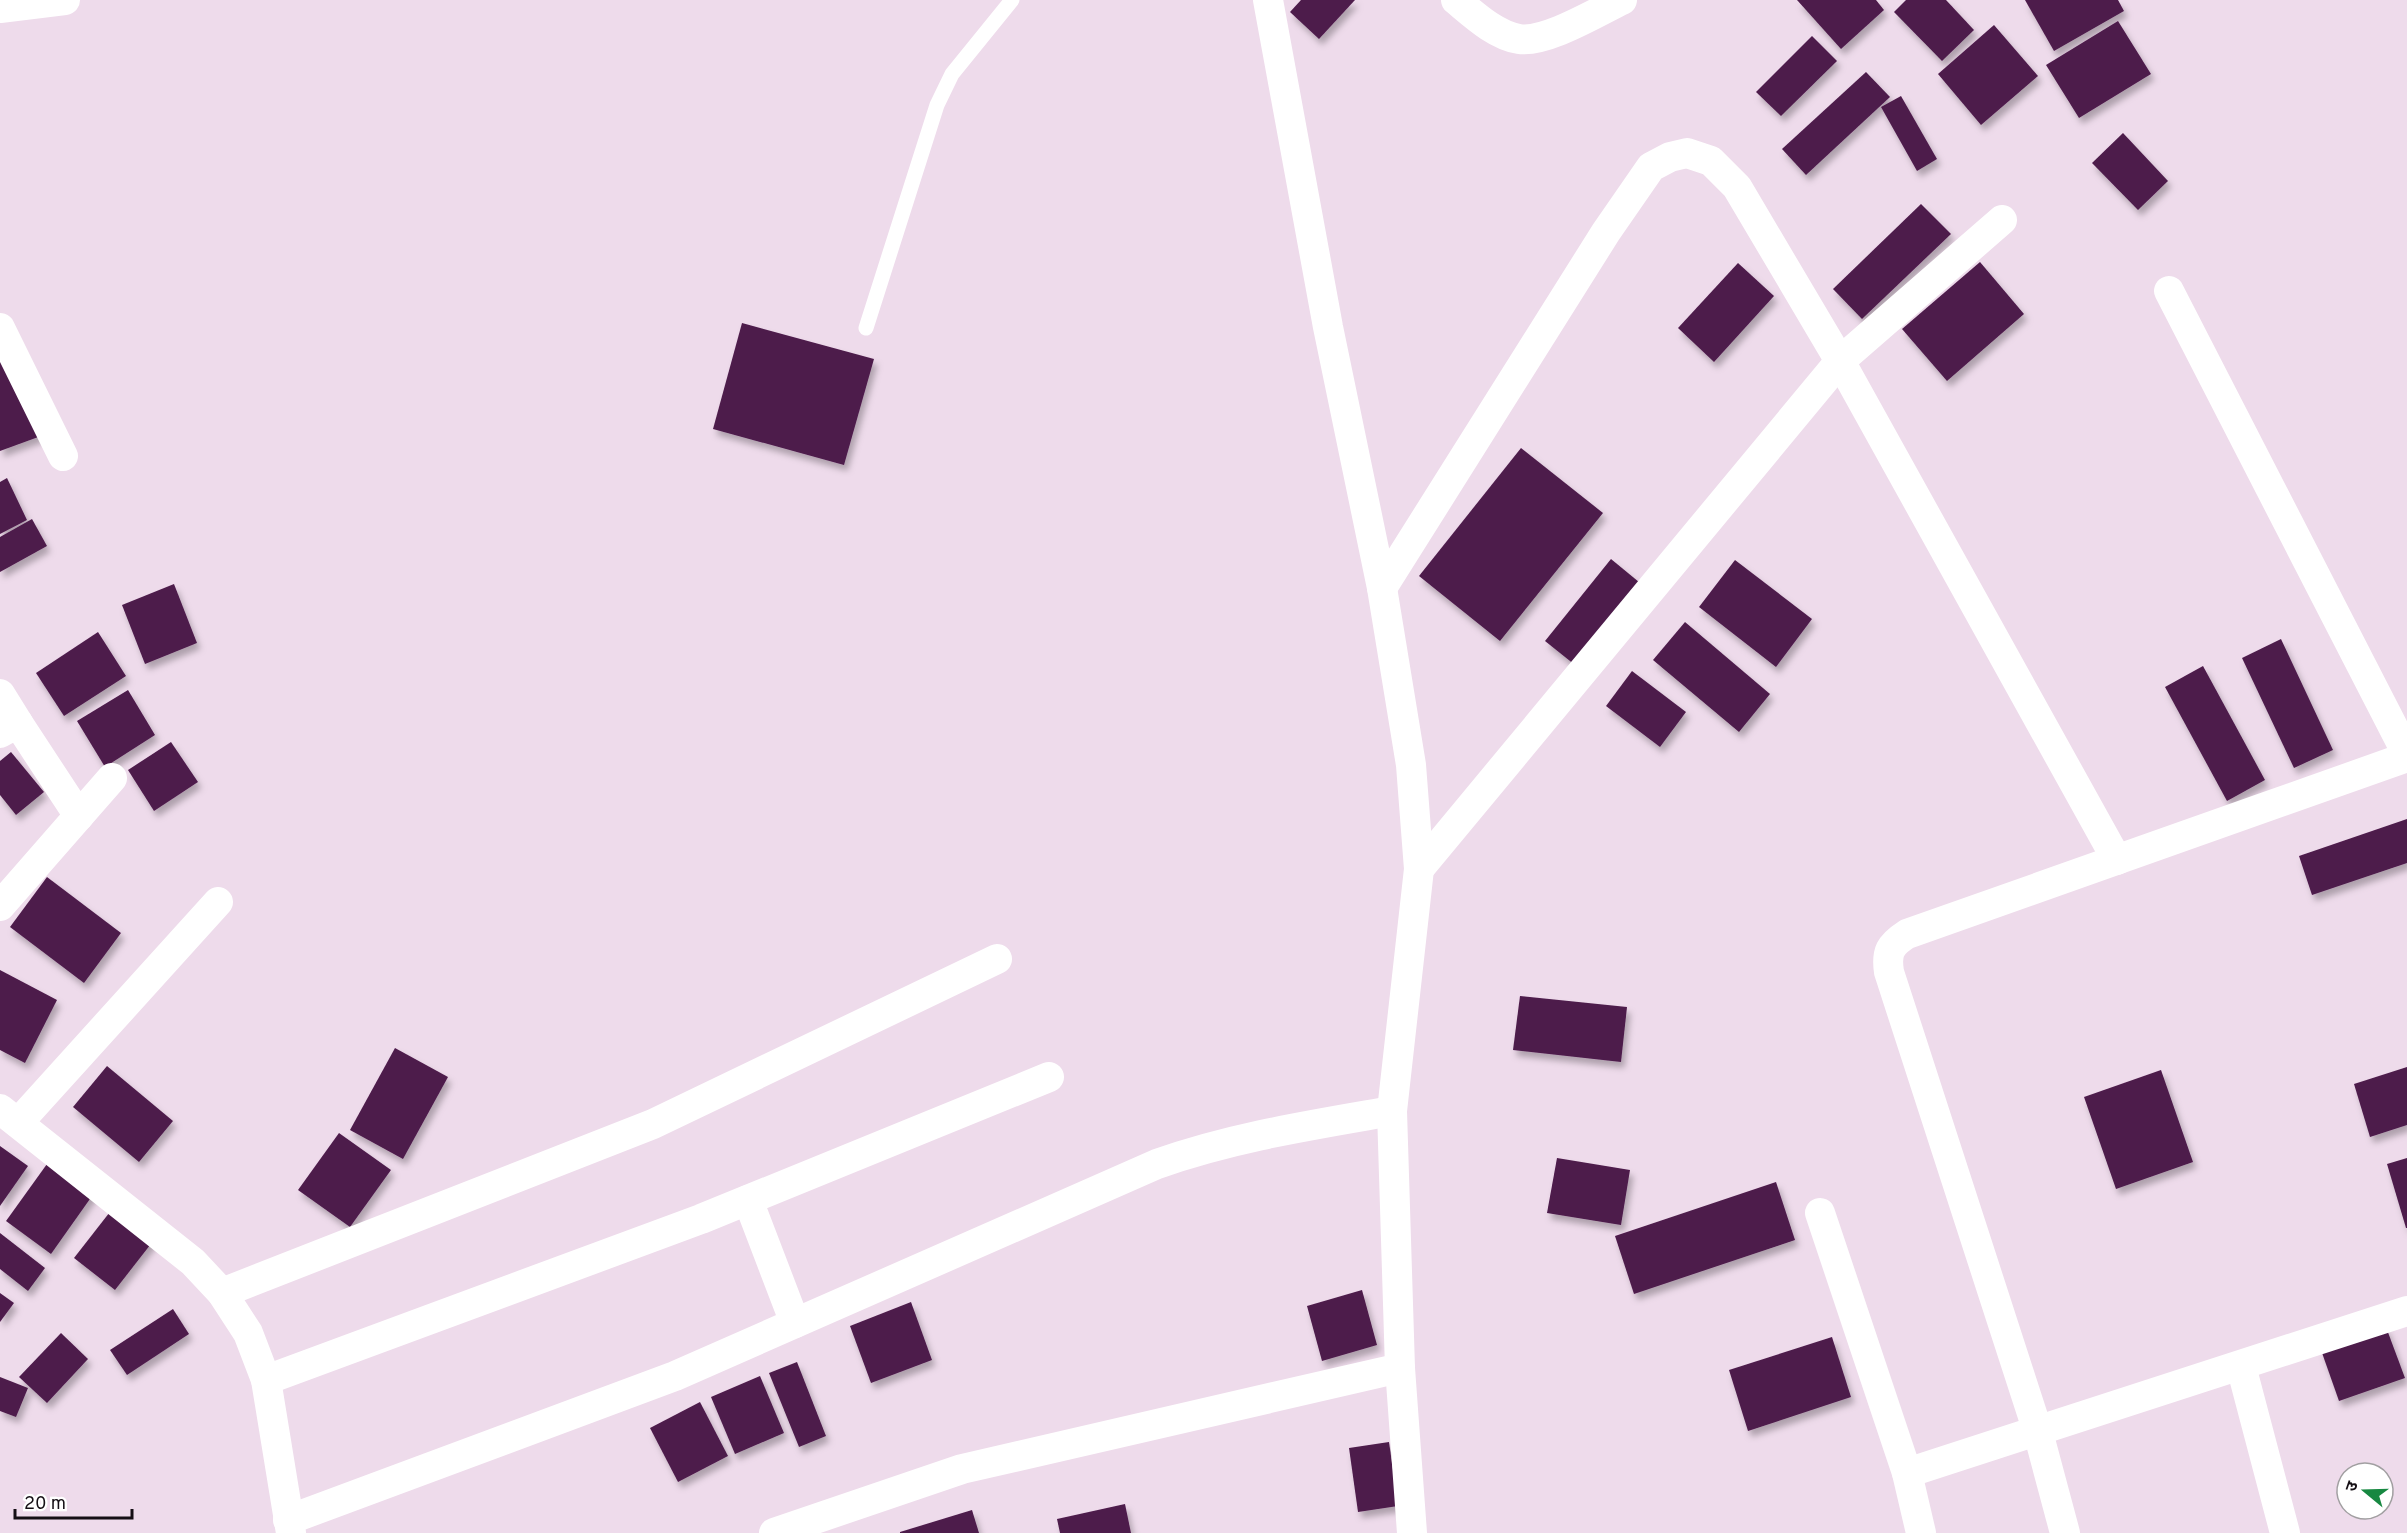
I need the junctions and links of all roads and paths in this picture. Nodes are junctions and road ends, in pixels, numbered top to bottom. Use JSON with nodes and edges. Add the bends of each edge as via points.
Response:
{"nodes":[{"id":1,"x":65,"y":0,"type":"edge"},
{"id":2,"x":1012,"y":0,"type":"edge"},
{"id":3,"x":1268,"y":0,"type":"edge"},
{"id":4,"x":1456,"y":0,"type":"edge"},
{"id":5,"x":1622,"y":0,"type":"edge"},
{"id":6,"x":0,"y":8,"type":"edge"},
{"id":7,"x":2002,"y":220,"type":"dead end"},
{"id":8,"x":2169,"y":291,"type":"dead end"},
{"id":9,"x":0,"y":328,"type":"edge"},
{"id":10,"x":866,"y":328,"type":"dead end"},
{"id":11,"x":1840,"y":362,"type":"junction"},
{"id":12,"x":63,"y":456,"type":"dead end"},
{"id":13,"x":1382,"y":588,"type":"junction"},
{"id":14,"x":0,"y":694,"type":"edge"},
{"id":15,"x":9,"y":728,"type":"edge"},
{"id":16,"x":2407,"y":755,"type":"edge"},
{"id":17,"x":112,"y":778,"type":"dead end"},
{"id":18,"x":79,"y":816,"type":"junction"},
{"id":19,"x":2117,"y":860,"type":"junction"},
{"id":20,"x":1419,"y":869,"type":"junction"},
{"id":21,"x":218,"y":902,"type":"dead end"},
{"id":22,"x":0,"y":906,"type":"edge"},
{"id":23,"x":997,"y":959,"type":"dead end"},
{"id":24,"x":1049,"y":1077,"type":"dead end"},
{"id":25,"x":1392,"y":1111,"type":"junction"},
{"id":26,"x":9,"y":1116,"type":"edge"},
{"id":27,"x":748,"y":1200,"type":"junction"},
{"id":28,"x":1820,"y":1214,"type":"dead end"},
{"id":29,"x":222,"y":1293,"type":"junction"},
{"id":30,"x":2407,"y":1311,"type":"edge"},
{"id":31,"x":795,"y":1323,"type":"junction"},
{"id":32,"x":2241,"y":1366,"type":"junction"},
{"id":33,"x":1400,"y":1368,"type":"junction"},
{"id":34,"x":266,"y":1380,"type":"junction"},
{"id":35,"x":2038,"y":1432,"type":"junction"},
{"id":36,"x":1907,"y":1473,"type":"junction"},
{"id":37,"x":289,"y":1527,"type":"edge"},
{"id":38,"x":774,"y":1533,"type":"edge"},
{"id":39,"x":1412,"y":1533,"type":"edge"},
{"id":40,"x":1921,"y":1533,"type":"edge"},
{"id":41,"x":2066,"y":1533,"type":"edge"},
{"id":42,"x":2285,"y":1533,"type":"edge"}],
"edges":[{"from":1,"to":6,"type":"street"},
{"from":2,"to":10,"type":"lane","via":[[952,74],[937,105]]},
{"from":3,"to":13,"type":"street","via":[[1328,327]]},
{"from":4,"to":5,"type":"street","via":[[1504,33],[1518,39],[1534,39]]},
{"from":7,"to":11,"type":"street"},
{"from":8,"to":16,"type":"street"},
{"from":9,"to":12,"type":"street"},
{"from":11,"to":13,"type":"street","via":[[1737,187],[1711,161],[1688,153],[1670,157],[1651,167],[1606,232]]},
{"from":11,"to":19,"type":"street"},
{"from":11,"to":20,"type":"street"},
{"from":13,"to":20,"type":"street","via":[[1411,765]]},
{"from":14,"to":15,"type":"street"},
{"from":15,"to":18,"type":"street"},
{"from":16,"to":19,"type":"street"},
{"from":17,"to":18,"type":"street"},
{"from":18,"to":22,"type":"street"},
{"from":19,"to":35,"type":"street","via":[[1907,934],[1893,943],[1887,956]]},
{"from":20,"to":25,"type":"street"},
{"from":21,"to":26,"type":"street"},
{"from":23,"to":29,"type":"street","via":[[653,1124]]},
{"from":24,"to":27,"type":"street"},
{"from":25,"to":31,"type":"street","via":[[1260,1134],[1157,1164]]},
{"from":25,"to":33,"type":"street"},
{"from":26,"to":29,"type":"street","via":[[193,1262]]},
{"from":27,"to":31,"type":"street"},
{"from":27,"to":34,"type":"street"},
{"from":28,"to":36,"type":"street"},
{"from":29,"to":34,"type":"street","via":[[248,1333]]},
{"from":30,"to":32,"type":"street"},
{"from":31,"to":37,"type":"street","via":[[675,1376]]},
{"from":32,"to":35,"type":"street"},
{"from":32,"to":42,"type":"street"},
{"from":33,"to":38,"type":"street","via":[[962,1469]]},
{"from":33,"to":39,"type":"street"},
{"from":34,"to":37,"type":"street"},
{"from":35,"to":36,"type":"street"},
{"from":35,"to":41,"type":"street"},
{"from":36,"to":40,"type":"street"}]}
